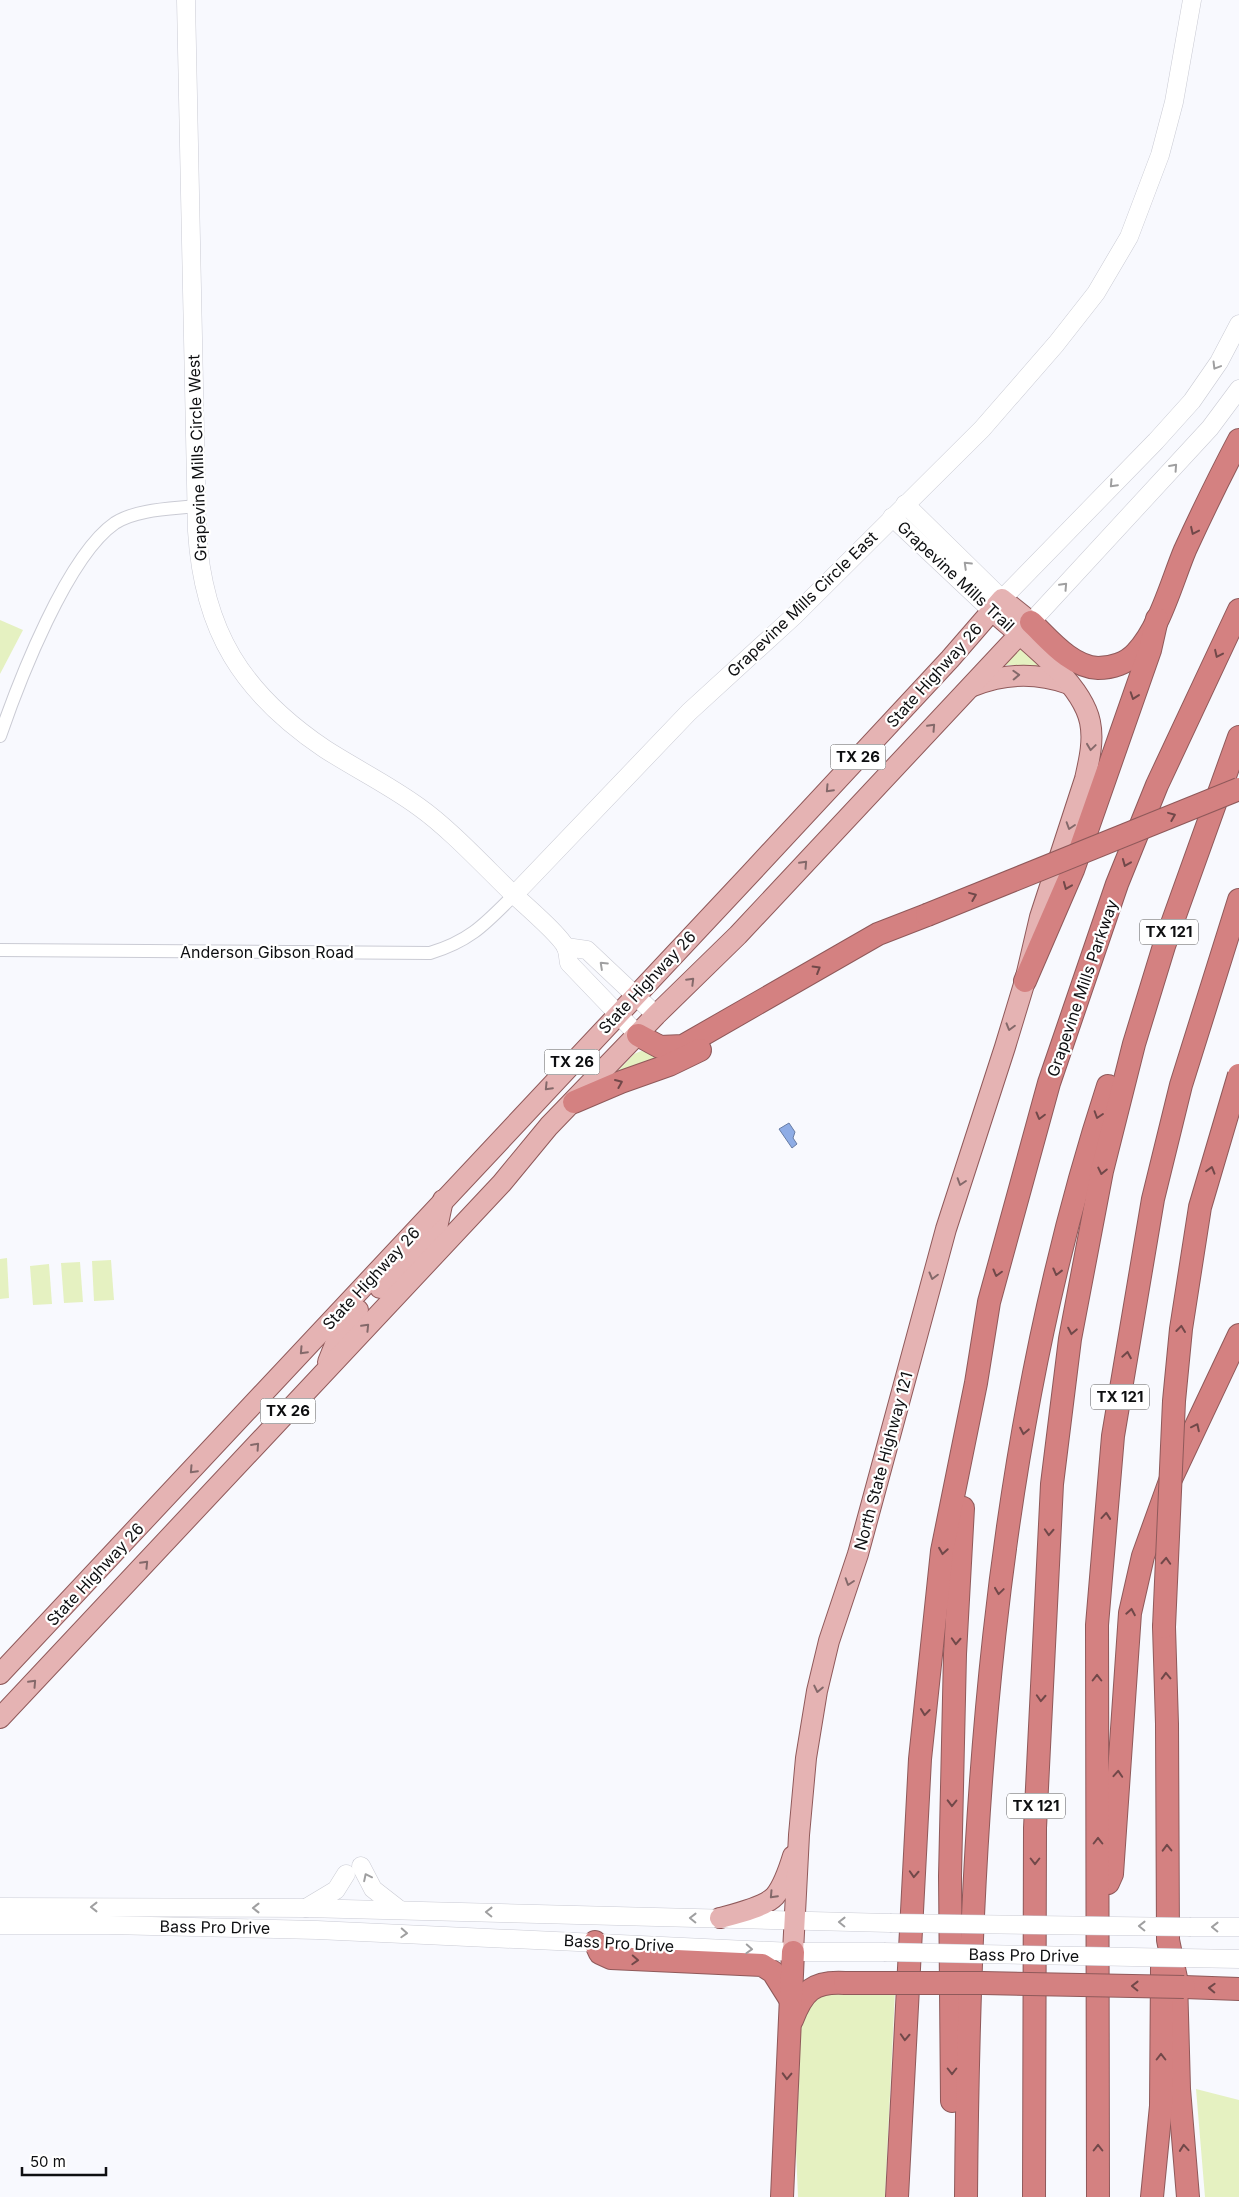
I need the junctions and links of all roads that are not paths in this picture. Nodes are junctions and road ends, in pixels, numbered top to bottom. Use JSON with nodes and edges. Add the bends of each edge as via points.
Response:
{"nodes":[{"id":1,"x":186,"y":0,"type":"edge"},
{"id":2,"x":1192,"y":0,"type":"edge"},
{"id":3,"x":1239,"y":324,"type":"edge"},
{"id":4,"x":1239,"y":389,"type":"edge"},
{"id":5,"x":1239,"y":440,"type":"edge"},
{"id":6,"x":197,"y":506,"type":"junction"},
{"id":7,"x":898,"y":510,"type":"junction"},
{"id":8,"x":997,"y":605,"type":"junction"},
{"id":9,"x":1239,"y":610,"type":"edge"},
{"id":10,"x":1157,"y":619,"type":"junction"},
{"id":11,"x":1025,"y":628,"type":"junction"},
{"id":12,"x":1073,"y":686,"type":"junction"},
{"id":13,"x":969,"y":688,"type":"junction"},
{"id":14,"x":0,"y":736,"type":"edge"},
{"id":15,"x":1239,"y":737,"type":"edge"},
{"id":16,"x":1239,"y":789,"type":"edge"},
{"id":17,"x":514,"y":895,"type":"junction"},
{"id":18,"x":1239,"y":900,"type":"edge"},
{"id":19,"x":566,"y":946,"type":"junction"},
{"id":20,"x":0,"y":950,"type":"edge"},
{"id":21,"x":1025,"y":980,"type":"junction"},
{"id":22,"x":1150,"y":989,"type":"junction"},
{"id":23,"x":635,"y":994,"type":"junction"},
{"id":24,"x":775,"y":995,"type":"junction"},
{"id":25,"x":617,"y":1013,"type":"junction"},
{"id":26,"x":656,"y":1015,"type":"junction"},
{"id":27,"x":638,"y":1035,"type":"junction"},
{"id":28,"x":1239,"y":1075,"type":"edge"},
{"id":29,"x":574,"y":1102,"type":"junction"},
{"id":30,"x":527,"y":1110,"type":"junction"},
{"id":31,"x":443,"y":1200,"type":"junction"},
{"id":32,"x":475,"y":1212,"type":"junction"},
{"id":33,"x":1239,"y":1335,"type":"edge"},
{"id":34,"x":324,"y":1371,"type":"junction"},
{"id":35,"x":976,"y":1383,"type":"junction"},
{"id":36,"x":81,"y":1588,"type":"junction"},
{"id":37,"x":103,"y":1608,"type":"junction"},
{"id":38,"x":0,"y":1674,"type":"edge"},
{"id":39,"x":0,"y":1718,"type":"edge"},
{"id":40,"x":799,"y":1835,"type":"junction"},
{"id":41,"x":0,"y":1907,"type":"edge"},
{"id":42,"x":1098,"y":1907,"type":"junction"},
{"id":43,"x":305,"y":1908,"type":"junction"},
{"id":44,"x":400,"y":1910,"type":"junction"},
{"id":45,"x":720,"y":1918,"type":"junction"},
{"id":46,"x":794,"y":1921,"type":"junction"},
{"id":47,"x":0,"y":1925,"type":"edge"},
{"id":48,"x":1239,"y":1927,"type":"edge"},
{"id":49,"x":1168,"y":1940,"type":"junction"},
{"id":50,"x":595,"y":1942,"type":"junction"},
{"id":51,"x":793,"y":1952,"type":"junction"},
{"id":52,"x":1239,"y":1959,"type":"edge"},
{"id":53,"x":1239,"y":1989,"type":"edge"},
{"id":54,"x":1035,"y":1997,"type":"junction"},
{"id":55,"x":790,"y":1999,"type":"junction"},
{"id":56,"x":789,"y":2028,"type":"junction"},
{"id":57,"x":959,"y":2110,"type":"junction"},
{"id":58,"x":782,"y":2197,"type":"edge"},
{"id":59,"x":897,"y":2197,"type":"edge"},
{"id":60,"x":955,"y":2197,"type":"edge"},
{"id":61,"x":966,"y":2197,"type":"edge"},
{"id":62,"x":1019,"y":2197,"type":"edge"},
{"id":63,"x":1034,"y":2197,"type":"edge"},
{"id":64,"x":1098,"y":2197,"type":"edge"},
{"id":65,"x":1152,"y":2197,"type":"edge"},
{"id":66,"x":1188,"y":2197,"type":"edge"}],
"edges":[{"from":1,"to":6,"type":"main road","name":"Grapevine Mills Circle West"},
{"from":2,"to":7,"type":"main road","name":"Grapevine Mills Circle East","via":[[1163,146],[1129,237],[1112,268],[1056,344],[982,429]]},
{"from":3,"to":8,"type":"main road","name":"State Highway 26","number":"TX 26","one_way":true,"via":[[1219,362],[1192,401]]},
{"from":11,"to":4,"type":"main road","name":"State Highway 26","number":"TX 26","one_way":true,"via":[[1210,428]]},
{"from":5,"to":10,"type":"highway","one_way":true,"via":[[1210,496]]},
{"from":6,"to":14,"type":"street","via":[[142,513],[116,523],[93,545],[69,578],[11,704]]},
{"from":6,"to":17,"type":"main road","name":"Grapevine Mills Circle West","via":[[198,558],[204,588],[222,639],[244,678],[280,714],[325,749],[426,812]]},
{"from":7,"to":8,"type":"main road","name":"Grapevine Mills Trail"},
{"from":7,"to":17,"type":"main road","name":"Grapevine Mills Circle East","via":[[794,616],[688,712]]},
{"from":8,"to":11,"type":"main road","name":"Grapevine Mills Trail"},
{"from":8,"to":23,"type":"main road","name":"State Highway 26","number":"TX 26","one_way":true},
{"from":9,"to":35,"type":"highway","name":"Grapevine Mills Parkway","one_way":true,"via":[[1157,785],[1117,884],[1088,968],[1049,1083],[989,1302]]},
{"from":10,"to":11,"type":"highway","via":[[1136,654],[1119,664],[1098,668],[1071,658]]},
{"from":10,"to":21,"type":"highway","one_way":true,"via":[[1150,650],[1073,870]]},
{"from":11,"to":12,"type":"main road","name":"Grapevine Mills Trail"},
{"from":11,"to":13,"type":"main road","name":"State Highway 26","number":"TX 26"},
{"from":13,"to":12,"type":"main road","one_way":true,"via":[[994,678],[1023,675],[1054,678]]},
{"from":12,"to":21,"type":"main road","name":"North State Highway 121","one_way":true,"via":[[1090,721],[1089,758],[1040,917]]},
{"from":26,"to":13,"type":"main road","name":"State Highway 26","number":"TX 26","one_way":true,"via":[[738,935]]},
{"from":15,"to":22,"type":"highway","number":"TX 121"},
{"from":24,"to":16,"type":"highway","one_way":true,"bridge":true,"via":[[878,934]]},
{"from":17,"to":19,"type":"main road","name":"Grapevine Mills Circle West"},
{"from":17,"to":20,"type":"street","name":"Anderson Gibson Road","via":[[478,931],[453,946],[430,953]]},
{"from":42,"to":18,"type":"highway","number":"TX 121","one_way":true,"via":[[1097,1625],[1113,1436],[1153,1199],[1181,1085]]},
{"from":23,"to":19,"type":"main road","one_way":true,"via":[[587,950]]},
{"from":19,"to":25,"type":"main road","via":[[569,963]]},
{"from":21,"to":40,"type":"main road","name":"North State Highway 121","one_way":true,"via":[[946,1229],[858,1554],[829,1641],[809,1739]]},
{"from":22,"to":54,"type":"highway","number":"TX 121","one_way":true,"via":[[1116,1109],[1090,1231],[1070,1339],[1052,1484],[1035,1828]]},
{"from":22,"to":57,"type":"highway","one_way":true,"via":[[1121,1045],[1091,1138],[1048,1309],[1018,1464],[995,1624],[982,1752]]},
{"from":23,"to":25,"type":"main road","name":"State Highway 26","number":"TX 26"},
{"from":23,"to":26,"type":"main road"},
{"from":24,"to":27,"type":"highway","via":[[683,1046],[660,1047]]},
{"from":29,"to":24,"type":"highway","one_way":true,"via":[[686,1058]]},
{"from":25,"to":27,"type":"main road"},
{"from":25,"to":30,"type":"main road","name":"State Highway 26","number":"TX 26","one_way":true},
{"from":26,"to":27,"type":"main road","name":"State Highway 26","number":"TX 26"},
{"from":27,"to":29,"type":"main road","name":"State Highway 26","number":"TX 26"},
{"from":49,"to":28,"type":"highway","one_way":true,"bridge":true,"via":[[1164,1628],[1174,1401],[1181,1328],[1200,1207]]},
{"from":29,"to":32,"type":"main road","name":"State Highway 26","number":"TX 26"},
{"from":30,"to":31,"type":"main road","name":"State Highway 26","number":"TX 26"},
{"from":30,"to":32,"type":"main road","via":[[501,1155],[467,1193]]},
{"from":31,"to":34,"type":"main road","via":[[437,1228],[342,1327]]},
{"from":31,"to":36,"type":"main road","name":"State Highway 26","number":"TX 26","one_way":true},
{"from":34,"to":32,"type":"main road","name":"State Highway 26","number":"TX 26","one_way":true},
{"from":42,"to":33,"type":"highway","one_way":true,"via":[[1112,1874],[1130,1613],[1143,1556],[1170,1481]]},
{"from":37,"to":34,"type":"main road","name":"State Highway 26","number":"TX 26","one_way":true},
{"from":35,"to":57,"type":"highway","one_way":true,"via":[[961,1528],[955,1654],[950,1876]]},
{"from":35,"to":59,"type":"highway","one_way":true,"via":[[942,1551],[920,1759]]},
{"from":36,"to":37,"type":"main road"},
{"from":36,"to":38,"type":"main road","name":"State Highway 26","number":"TX 26"},
{"from":39,"to":37,"type":"main road","name":"State Highway 26","number":"TX 26","one_way":true},
{"from":40,"to":45,"type":"main road","one_way":true,"via":[[788,1872],[775,1896],[744,1912]]},
{"from":40,"to":46,"type":"main road","name":"North State Highway 121"},
{"from":43,"to":41,"type":"main road","name":"Bass Pro Drive","one_way":true},
{"from":64,"to":42,"type":"highway","number":"TX 121","one_way":true},
{"from":43,"to":44,"type":"main road","name":"Bass Pro Drive"},
{"from":44,"to":43,"type":"main road","one_way":true,"via":[[354,1870],[336,1890]]},
{"from":45,"to":44,"type":"main road","name":"Bass Pro Drive","one_way":true},
{"from":45,"to":46,"type":"main road","name":"Bass Pro Drive"},
{"from":48,"to":46,"type":"main road","name":"Bass Pro Drive","one_way":true,"bridge":true},
{"from":46,"to":51,"type":"main road","name":"North State Highway 121"},
{"from":47,"to":50,"type":"main road","name":"Bass Pro Drive","one_way":true,"via":[[317,1930]]},
{"from":65,"to":49,"type":"highway","one_way":true,"via":[[1161,2106],[1160,1975]]},
{"from":66,"to":49,"type":"highway","one_way":true,"via":[[1179,2090],[1176,1978]]},
{"from":50,"to":51,"type":"main road","name":"Bass Pro Drive","one_way":true},
{"from":50,"to":55,"type":"highway","one_way":true,"via":[[600,1953],[610,1958],[762,1965],[773,1972]]},
{"from":51,"to":52,"type":"main road","name":"Bass Pro Drive","bridge":true},
{"from":51,"to":55,"type":"highway"},
{"from":53,"to":56,"type":"highway","one_way":true,"bridge":true,"via":[[845,1982],[822,1984],[809,1990],[798,2003]]},
{"from":54,"to":62,"type":"highway","via":[[1022,2054]]},
{"from":54,"to":63,"type":"highway","number":"TX 121"},
{"from":55,"to":56,"type":"highway"},
{"from":56,"to":58,"type":"highway","one_way":true},
{"from":57,"to":60,"type":"highway"},
{"from":57,"to":61,"type":"highway"}]}
